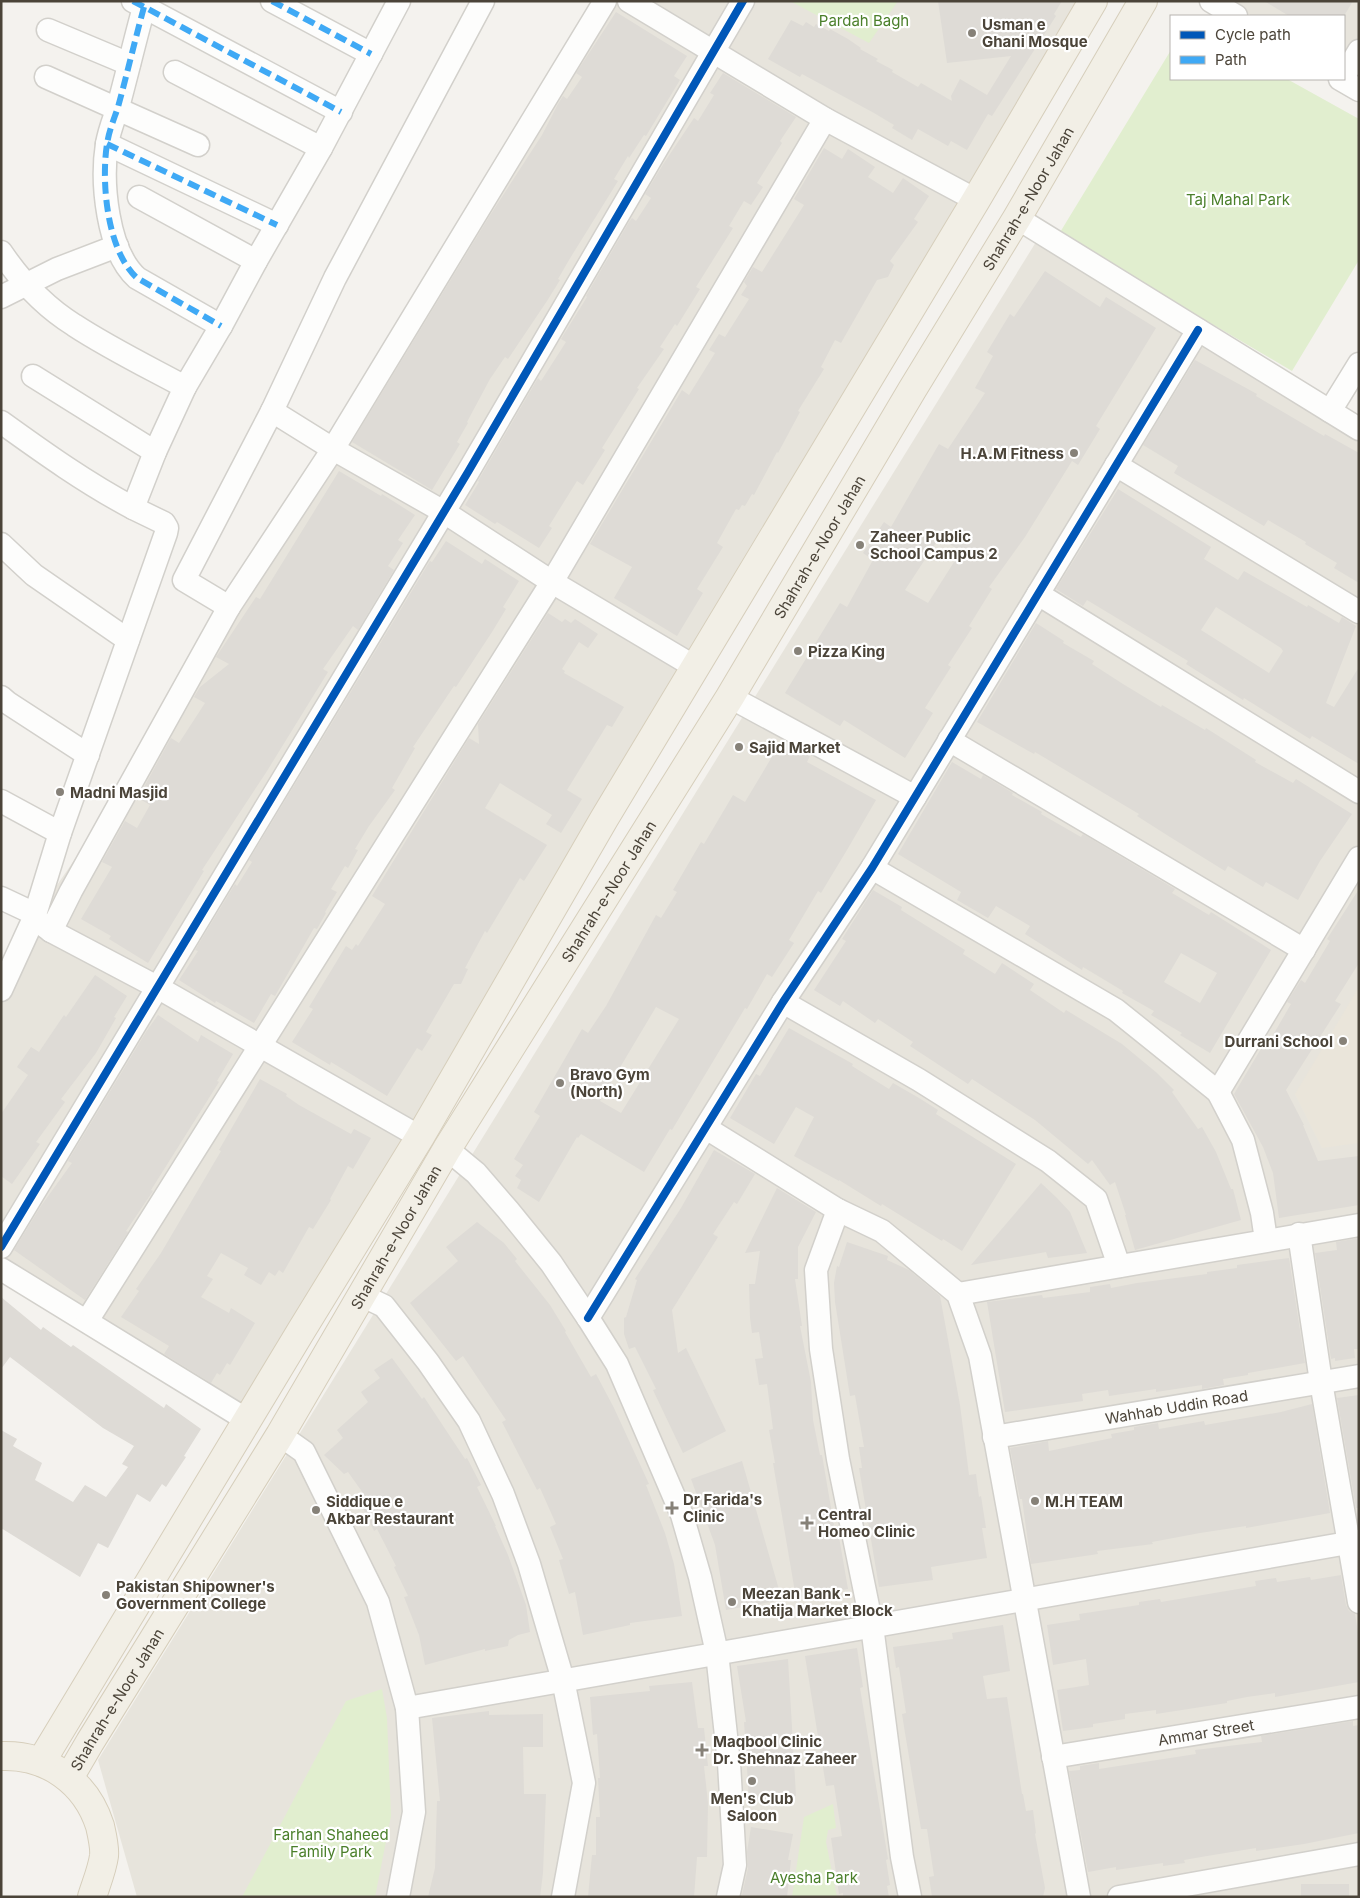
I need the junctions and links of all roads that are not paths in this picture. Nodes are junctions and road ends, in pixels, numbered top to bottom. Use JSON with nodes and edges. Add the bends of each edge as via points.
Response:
{"nodes":[{"id":1,"x":272,"y":1,"type":"edge"},
{"id":2,"x":399,"y":1,"type":"edge"},
{"id":3,"x":483,"y":1,"type":"edge"},
{"id":4,"x":605,"y":1,"type":"edge"},
{"id":5,"x":629,"y":1,"type":"edge"},
{"id":6,"x":743,"y":1,"type":"edge"},
{"id":7,"x":1093,"y":1,"type":"edge"},
{"id":8,"x":1143,"y":1,"type":"edge"},
{"id":9,"x":1211,"y":1,"type":"edge"},
{"id":10,"x":138,"y":4,"type":"edge"},
{"id":11,"x":1234,"y":15,"type":"edge"},
{"id":12,"x":48,"y":30,"type":"dead end"},
{"id":13,"x":1359,"y":51,"type":"edge"},
{"id":14,"x":714,"y":52,"type":"junction"},
{"id":15,"x":370,"y":54,"type":"junction"},
{"id":16,"x":129,"y":64,"type":"junction"},
{"id":17,"x":175,"y":72,"type":"dead end"},
{"id":18,"x":46,"y":77,"type":"dead end"},
{"id":19,"x":1345,"y":81,"type":"edge"},
{"id":20,"x":118,"y":108,"type":"junction"},
{"id":21,"x":341,"y":112,"type":"junction"},
{"id":22,"x":825,"y":119,"type":"junction"},
{"id":23,"x":107,"y":144,"type":"junction"},
{"id":24,"x":198,"y":145,"type":"dead end"},
{"id":25,"x":321,"y":148,"type":"junction"},
{"id":26,"x":139,"y":197,"type":"dead end"},
{"id":27,"x":976,"y":200,"type":"junction"},
{"id":28,"x":1017,"y":218,"type":"junction"},
{"id":29,"x":277,"y":224,"type":"junction"},
{"id":30,"x":117,"y":246,"type":"junction"},
{"id":31,"x":1,"y":252,"type":"edge"},
{"id":32,"x":256,"y":261,"type":"junction"},
{"id":33,"x":26,"y":284,"type":"junction"},
{"id":34,"x":1,"y":297,"type":"edge"},
{"id":35,"x":221,"y":326,"type":"junction"},
{"id":36,"x":1198,"y":330,"type":"junction"},
{"id":37,"x":1359,"y":364,"type":"edge"},
{"id":38,"x":874,"y":369,"type":"junction"},
{"id":39,"x":33,"y":376,"type":"dead end"},
{"id":40,"x":184,"y":387,"type":"junction"},
{"id":41,"x":912,"y":390,"type":"junction"},
{"id":42,"x":272,"y":411,"type":"junction"},
{"id":43,"x":1330,"y":411,"type":"junction"},
{"id":44,"x":1,"y":422,"type":"edge"},
{"id":45,"x":1359,"y":428,"type":"edge"},
{"id":46,"x":333,"y":449,"type":"junction"},
{"id":47,"x":155,"y":452,"type":"junction"},
{"id":48,"x":1116,"y":465,"type":"junction"},
{"id":49,"x":133,"y":508,"type":"junction"},
{"id":50,"x":444,"y":512,"type":"junction"},
{"id":51,"x":1,"y":544,"type":"edge"},
{"id":52,"x":154,"y":564,"type":"junction"},
{"id":53,"x":184,"y":580,"type":"junction"},
{"id":54,"x":552,"y":582,"type":"junction"},
{"id":55,"x":1038,"y":594,"type":"junction"},
{"id":56,"x":229,"y":608,"type":"junction"},
{"id":57,"x":1359,"y":612,"type":"edge"},
{"id":58,"x":128,"y":640,"type":"junction"},
{"id":59,"x":695,"y":667,"type":"junction"},
{"id":60,"x":1,"y":697,"type":"edge"},
{"id":61,"x":730,"y":697,"type":"junction"},
{"id":62,"x":949,"y":740,"type":"junction"},
{"id":63,"x":88,"y":755,"type":"junction"},
{"id":64,"x":1359,"y":792,"type":"edge"},
{"id":65,"x":915,"y":796,"type":"junction"},
{"id":66,"x":1,"y":801,"type":"edge"},
{"id":67,"x":60,"y":833,"type":"junction"},
{"id":68,"x":1359,"y":858,"type":"edge"},
{"id":69,"x":872,"y":868,"type":"junction"},
{"id":70,"x":1,"y":898,"type":"edge"},
{"id":71,"x":40,"y":921,"type":"junction"},
{"id":72,"x":1304,"y":950,"type":"junction"},
{"id":73,"x":3,"y":979,"type":"edge"},
{"id":74,"x":157,"y":987,"type":"junction"},
{"id":75,"x":783,"y":1002,"type":"junction"},
{"id":76,"x":261,"y":1046,"type":"junction"},
{"id":77,"x":1218,"y":1092,"type":"junction"},
{"id":78,"x":706,"y":1128,"type":"junction"},
{"id":79,"x":420,"y":1137,"type":"junction"},
{"id":80,"x":447,"y":1149,"type":"junction"},
{"id":81,"x":838,"y":1210,"type":"junction"},
{"id":82,"x":1359,"y":1225,"type":"edge"},
{"id":83,"x":1299,"y":1234,"type":"junction"},
{"id":84,"x":1266,"y":1240,"type":"junction"},
{"id":85,"x":1,"y":1248,"type":"edge"},
{"id":86,"x":1119,"y":1266,"type":"junction"},
{"id":87,"x":1,"y":1269,"type":"edge"},
{"id":88,"x":361,"y":1294,"type":"junction"},
{"id":89,"x":958,"y":1294,"type":"junction"},
{"id":90,"x":588,"y":1318,"type":"junction"},
{"id":91,"x":88,"y":1321,"type":"junction"},
{"id":92,"x":1359,"y":1376,"type":"edge"},
{"id":93,"x":1321,"y":1382,"type":"junction"},
{"id":94,"x":247,"y":1420,"type":"junction"},
{"id":95,"x":280,"y":1435,"type":"junction"},
{"id":96,"x":994,"y":1437,"type":"junction"},
{"id":97,"x":1354,"y":1542,"type":"edge"},
{"id":98,"x":1024,"y":1600,"type":"junction"},
{"id":99,"x":1359,"y":1602,"type":"edge"},
{"id":100,"x":872,"y":1626,"type":"junction"},
{"id":101,"x":716,"y":1653,"type":"junction"},
{"id":102,"x":563,"y":1680,"type":"junction"},
{"id":103,"x":1359,"y":1707,"type":"edge"},
{"id":104,"x":407,"y":1708,"type":"junction"},
{"id":105,"x":1,"y":1756,"type":"edge"},
{"id":106,"x":1053,"y":1757,"type":"junction"},
{"id":107,"x":41,"y":1762,"type":"junction"},
{"id":108,"x":69,"y":1778,"type":"junction"},
{"id":109,"x":1359,"y":1854,"type":"edge"},
{"id":110,"x":1209,"y":1889,"type":"edge"},
{"id":111,"x":100,"y":1893,"type":"edge"},
{"id":112,"x":398,"y":1897,"type":"edge"},
{"id":113,"x":563,"y":1897,"type":"edge"},
{"id":114,"x":728,"y":1897,"type":"edge"},
{"id":115,"x":910,"y":1897,"type":"edge"},
{"id":116,"x":1079,"y":1897,"type":"edge"},
{"id":117,"x":1119,"y":1897,"type":"edge"}],
"edges":[{"from":1,"to":15,"type":"street"},
{"from":2,"to":15,"type":"street"},
{"from":3,"to":42,"type":"street","via":[[335,278]]},
{"from":4,"to":46,"type":"street"},
{"from":5,"to":14,"type":"street"},
{"from":6,"to":14,"type":"street"},
{"from":7,"to":27,"type":"main road","name":"Shahrah-e-Noor Jahan"},
{"from":8,"to":28,"type":"main road","name":"Shahrah-e-Noor Jahan"},
{"from":9,"to":11,"type":"street"},
{"from":10,"to":16,"type":"street"},
{"from":10,"to":21,"type":"street"},
{"from":12,"to":16,"type":"street"},
{"from":13,"to":19,"type":"street"},
{"from":14,"to":22,"type":"street"},
{"from":14,"to":50,"type":"street"},
{"from":15,"to":21,"type":"street"},
{"from":16,"to":20,"type":"street"},
{"from":17,"to":25,"type":"street"},
{"from":18,"to":20,"type":"street"},
{"from":20,"to":23,"type":"street"},
{"from":20,"to":24,"type":"street"},
{"from":21,"to":25,"type":"street"},
{"from":22,"to":27,"type":"street"},
{"from":22,"to":54,"type":"street"},
{"from":23,"to":29,"type":"street"},
{"from":23,"to":30,"type":"street","via":[[106,198]]},
{"from":25,"to":29,"type":"street"},
{"from":26,"to":32,"type":"street"},
{"from":27,"to":38,"type":"main road","name":"Shahrah-e-Noor Jahan"},
{"from":28,"to":36,"type":"street"},
{"from":28,"to":41,"type":"main road","name":"Shahrah-e-Noor Jahan"},
{"from":29,"to":32,"type":"street"},
{"from":30,"to":33,"type":"street"},
{"from":30,"to":35,"type":"street","via":[[137,278]]},
{"from":31,"to":33,"type":"street"},
{"from":32,"to":35,"type":"street"},
{"from":33,"to":34,"type":"street"},
{"from":33,"to":40,"type":"street","via":[[73,325]]},
{"from":35,"to":40,"type":"street"},
{"from":36,"to":43,"type":"street"},
{"from":36,"to":48,"type":"street"},
{"from":37,"to":43,"type":"street"},
{"from":38,"to":41,"type":"main road"},
{"from":38,"to":59,"type":"main road","name":"Shahrah-e-Noor Jahan"},
{"from":39,"to":47,"type":"street"},
{"from":40,"to":47,"type":"street"},
{"from":41,"to":61,"type":"main road","name":"Shahrah-e-Noor Jahan"},
{"from":42,"to":46,"type":"street"},
{"from":42,"to":53,"type":"street"},
{"from":43,"to":45,"type":"street"},
{"from":44,"to":49,"type":"street","via":[[102,492]]},
{"from":46,"to":50,"type":"street"},
{"from":46,"to":56,"type":"street"},
{"from":47,"to":49,"type":"street"},
{"from":48,"to":55,"type":"street"},
{"from":48,"to":57,"type":"street"},
{"from":49,"to":52,"type":"street","via":[[166,528]]},
{"from":50,"to":54,"type":"street"},
{"from":50,"to":74,"type":"street"},
{"from":51,"to":58,"type":"street","via":[[34,575]]},
{"from":52,"to":53,"type":"street"},
{"from":52,"to":58,"type":"street"},
{"from":53,"to":56,"type":"street"},
{"from":54,"to":59,"type":"street"},
{"from":54,"to":76,"type":"street"},
{"from":55,"to":62,"type":"street"},
{"from":55,"to":64,"type":"street"},
{"from":56,"to":71,"type":"street","via":[[70,891]]},
{"from":58,"to":63,"type":"street"},
{"from":59,"to":79,"type":"main road","name":"Shahrah-e-Noor Jahan"},
{"from":60,"to":63,"type":"street"},
{"from":61,"to":65,"type":"street"},
{"from":61,"to":80,"type":"main road","name":"Shahrah-e-Noor Jahan"},
{"from":62,"to":65,"type":"street"},
{"from":62,"to":72,"type":"street"},
{"from":63,"to":67,"type":"street"},
{"from":65,"to":69,"type":"street"},
{"from":66,"to":67,"type":"street"},
{"from":67,"to":71,"type":"street"},
{"from":68,"to":72,"type":"street"},
{"from":69,"to":75,"type":"street"},
{"from":69,"to":77,"type":"street","via":[[1116,1010]]},
{"from":70,"to":71,"type":"street"},
{"from":71,"to":73,"type":"street"},
{"from":71,"to":74,"type":"street"},
{"from":72,"to":77,"type":"street"},
{"from":74,"to":76,"type":"street"},
{"from":74,"to":85,"type":"street"},
{"from":75,"to":78,"type":"street"},
{"from":75,"to":86,"type":"street","via":[[919,1080],[1048,1161],[1096,1199]]},
{"from":76,"to":79,"type":"street"},
{"from":76,"to":91,"type":"street"},
{"from":77,"to":84,"type":"street","via":[[1243,1140]]},
{"from":78,"to":81,"type":"street"},
{"from":78,"to":90,"type":"street"},
{"from":79,"to":94,"type":"main road","name":"Shahrah-e-Noor Jahan"},
{"from":80,"to":88,"type":"main road","name":"Shahrah-e-Noor Jahan"},
{"from":80,"to":90,"type":"street","via":[[476,1172],[508,1210],[551,1263]]},
{"from":81,"to":89,"type":"street","via":[[882,1231]]},
{"from":81,"to":100,"type":"street","via":[[816,1270],[821,1349],[838,1459]]},
{"from":82,"to":83,"type":"street"},
{"from":83,"to":84,"type":"street"},
{"from":83,"to":93,"type":"street"},
{"from":84,"to":86,"type":"street"},
{"from":86,"to":89,"type":"street"},
{"from":87,"to":91,"type":"street"},
{"from":88,"to":95,"type":"main road","name":"Shahrah-e-Noor Jahan"},
{"from":88,"to":102,"type":"street","via":[[384,1306],[469,1420],[503,1494],[529,1564]]},
{"from":89,"to":96,"type":"street","via":[[980,1356]]},
{"from":90,"to":101,"type":"street","via":[[617,1364],[682,1515],[700,1577]]},
{"from":91,"to":94,"type":"street"},
{"from":92,"to":93,"type":"street","name":"Wahhab Uddin Road"},
{"from":93,"to":96,"type":"street","name":"Wahhab Uddin Road"},
{"from":93,"to":97,"type":"street"},
{"from":94,"to":107,"type":"main road","name":"Shahrah-e-Noor Jahan"},
{"from":95,"to":104,"type":"street","via":[[304,1452],[378,1602]]},
{"from":95,"to":108,"type":"main road","name":"Shahrah-e-Noor Jahan"},
{"from":96,"to":98,"type":"street"},
{"from":97,"to":98,"type":"street"},
{"from":97,"to":99,"type":"street"},
{"from":98,"to":100,"type":"street"},
{"from":98,"to":106,"type":"street"},
{"from":100,"to":101,"type":"street"},
{"from":100,"to":115,"type":"street"},
{"from":101,"to":102,"type":"street"},
{"from":101,"to":114,"type":"street","via":[[729,1763],[735,1865]]},
{"from":102,"to":104,"type":"street"},
{"from":102,"to":113,"type":"street","via":[[584,1783]]},
{"from":103,"to":106,"type":"street","name":"Ammar Street"},
{"from":104,"to":112,"type":"street","via":[[414,1812]]},
{"from":105,"to":107,"type":"main road"},
{"from":106,"to":116,"type":"street"},
{"from":107,"to":108,"type":"main road"},
{"from":108,"to":111,"type":"main road","via":[[96,1813],[102,1834],[104,1856]]},
{"from":109,"to":110,"type":"street"},
{"from":110,"to":117,"type":"street"}]}
